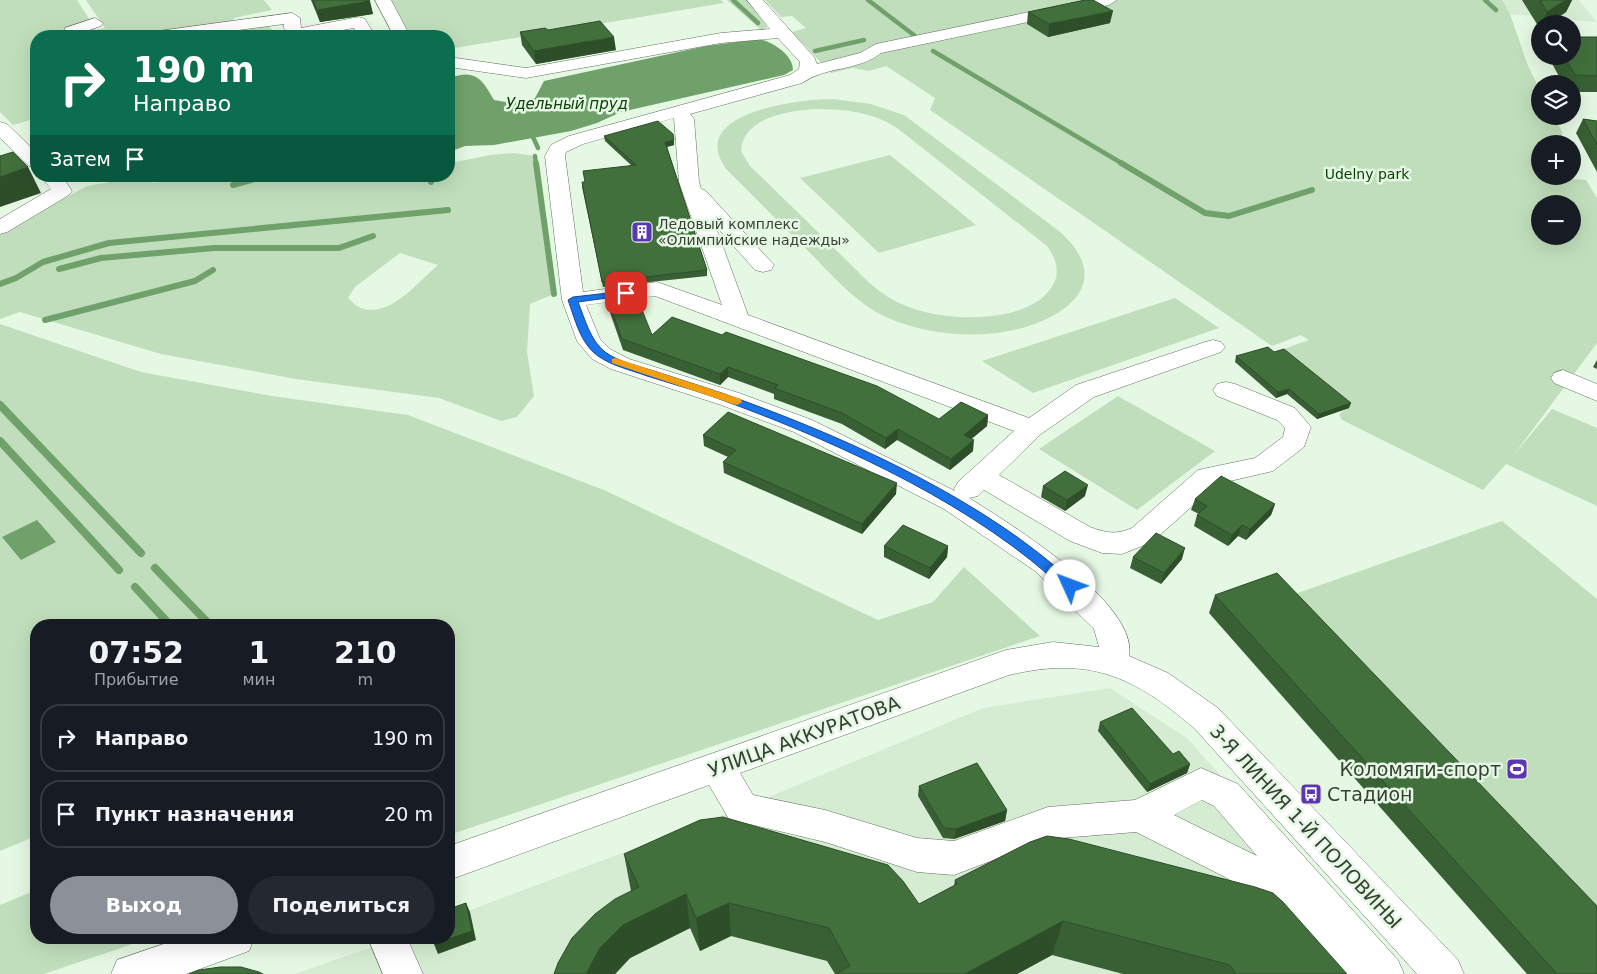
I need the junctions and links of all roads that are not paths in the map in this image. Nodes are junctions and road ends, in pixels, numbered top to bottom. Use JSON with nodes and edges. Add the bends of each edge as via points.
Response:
{"nodes":[{"id":1,"x":383,"y":0,"type":"edge"},
{"id":2,"x":755,"y":0,"type":"edge"},
{"id":3,"x":1109,"y":0,"type":"edge"},
{"id":4,"x":95,"y":23,"type":"dead end"},
{"id":5,"x":76,"y":30,"type":"edge"},
{"id":6,"x":203,"y":30,"type":"edge"},
{"id":7,"x":294,"y":30,"type":"edge"},
{"id":8,"x":319,"y":30,"type":"edge"},
{"id":9,"x":364,"y":30,"type":"edge"},
{"id":10,"x":399,"y":30,"type":"edge"},
{"id":11,"x":782,"y":33,"type":"junction"},
{"id":12,"x":455,"y":63,"type":"edge"},
{"id":13,"x":806,"y":72,"type":"junction"},
{"id":14,"x":526,"y":73,"type":"junction"},
{"id":15,"x":517,"y":90,"type":"dead end"},
{"id":16,"x":678,"y":112,"type":"junction"},
{"id":17,"x":0,"y":128,"type":"edge"},
{"id":18,"x":30,"y":156,"type":"edge"},
{"id":19,"x":56,"y":182,"type":"edge"},
{"id":20,"x":690,"y":184,"type":"junction"},
{"id":21,"x":0,"y":228,"type":"edge"},
{"id":22,"x":763,"y":264,"type":"dead end"},
{"id":23,"x":572,"y":291,"type":"junction"},
{"id":24,"x":738,"y":319,"type":"junction"},
{"id":25,"x":1213,"y":347,"type":"dead end"},
{"id":26,"x":1563,"y":378,"type":"dead end"},
{"id":27,"x":1226,"y":390,"type":"dead end"},
{"id":28,"x":1597,"y":393,"type":"edge"},
{"id":29,"x":1032,"y":428,"type":"junction"},
{"id":30,"x":981,"y":476,"type":"junction"},
{"id":31,"x":954,"y":502,"type":"junction"},
{"id":32,"x":1112,"y":663,"type":"junction"},
{"id":33,"x":1162,"y":684,"type":"joint"},
{"id":34,"x":718,"y":767,"type":"junction"},
{"id":35,"x":1139,"y":816,"type":"junction"},
{"id":36,"x":455,"y":861,"type":"edge"},
{"id":37,"x":218,"y":944,"type":"edge"},
{"id":38,"x":390,"y":944,"type":"edge"},
{"id":39,"x":131,"y":974,"type":"edge"},
{"id":40,"x":404,"y":974,"type":"edge"},
{"id":41,"x":1352,"y":974,"type":"edge"},
{"id":42,"x":1384,"y":974,"type":"edge"},
{"id":43,"x":1444,"y":974,"type":"edge"}],
"edges":[{"from":1,"to":10,"type":"street"},
{"from":2,"to":11,"type":"street"},
{"from":3,"to":13,"type":"street","via":[[901,43]]},
{"from":4,"to":5,"type":"street"},
{"from":6,"to":7,"type":"street","via":[[292,18]]},
{"from":8,"to":9,"type":"street","via":[[359,22]]},
{"from":11,"to":13,"type":"street","via":[[808,61]]},
{"from":11,"to":14,"type":"street","via":[[721,38]]},
{"from":12,"to":14,"type":"street"},
{"from":13,"to":16,"type":"street","via":[[796,79]]},
{"from":14,"to":15,"type":"street"},
{"from":16,"to":20,"type":"street","via":[[685,119]]},
{"from":16,"to":23,"type":"street","via":[[581,138],[556,152]]},
{"from":17,"to":18,"type":"street"},
{"from":19,"to":21,"type":"street","via":[[62,191]]},
{"from":20,"to":22,"type":"street"},
{"from":20,"to":24,"type":"street"},
{"from":23,"to":24,"type":"street","via":[[657,289]]},
{"from":23,"to":31,"type":"street","via":[[589,341],[607,357],[803,426]]},
{"from":24,"to":29,"type":"street"},
{"from":25,"to":29,"type":"street","via":[[1085,390]]},
{"from":26,"to":28,"type":"street"},
{"from":27,"to":30,"type":"street","via":[[1286,414],[1298,427],[1295,441],[1263,464],[1208,477],[1142,535],[1122,544],[1102,543],[1080,534]]},
{"from":29,"to":30,"type":"street"},
{"from":30,"to":31,"type":"street"},
{"from":31,"to":32,"type":"street","via":[[1045,563],[1105,621],[1115,648]]},
{"from":32,"to":33,"type":"street","name":"УЛИЦА АККУРАТОВА"},
{"from":32,"to":34,"type":"street","name":"УЛИЦА АККУРАТОВА","via":[[1086,656],[1058,654],[1006,663]]},
{"from":33,"to":43,"type":"street","name":"3-Я ЛИНИЯ 1-Й ПОЛОВИНЫ","via":[[1206,718]]},
{"from":34,"to":35,"type":"street","via":[[742,808],[825,826],[917,855],[954,858],[1048,823]]},
{"from":34,"to":36,"type":"street","name":"УЛИЦА АККУРАТОВА"},
{"from":35,"to":41,"type":"street","via":[[1240,866],[1305,909]]},
{"from":35,"to":42,"type":"street","via":[[1201,783],[1226,795]]},
{"from":37,"to":39,"type":"street"},
{"from":38,"to":40,"type":"street"}]}
